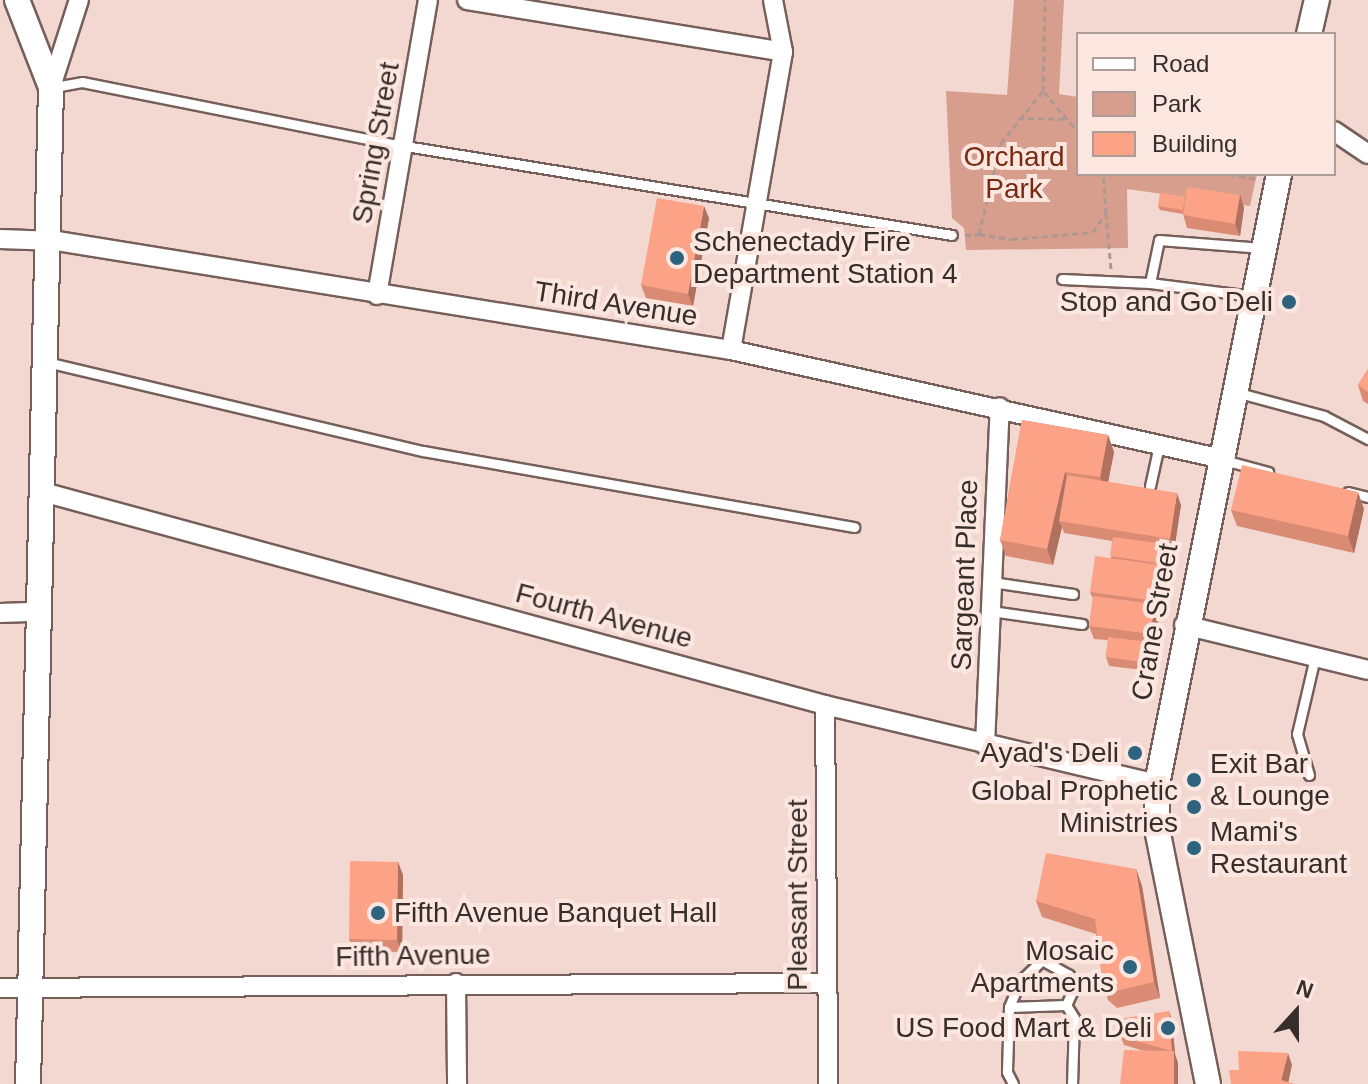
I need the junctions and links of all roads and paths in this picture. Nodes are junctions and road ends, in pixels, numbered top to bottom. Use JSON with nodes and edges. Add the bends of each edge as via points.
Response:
{"nodes":[{"id":1,"x":17,"y":0,"type":"edge"},
{"id":2,"x":79,"y":0,"type":"edge"},
{"id":3,"x":428,"y":0,"type":"edge"},
{"id":4,"x":467,"y":0,"type":"edge"},
{"id":5,"x":773,"y":0,"type":"edge"},
{"id":6,"x":1045,"y":0,"type":"edge"},
{"id":7,"x":1317,"y":0,"type":"edge"},
{"id":8,"x":1309,"y":32,"type":"edge"},
{"id":9,"x":783,"y":52,"type":"junction"},
{"id":10,"x":51,"y":87,"type":"junction"},
{"id":11,"x":1043,"y":91,"type":"junction"},
{"id":12,"x":1018,"y":118,"type":"junction"},
{"id":13,"x":1066,"y":119,"type":"junction"},
{"id":14,"x":1076,"y":130,"type":"edge"},
{"id":15,"x":1336,"y":132,"type":"edge"},
{"id":16,"x":405,"y":145,"type":"junction"},
{"id":17,"x":1368,"y":154,"type":"edge"},
{"id":18,"x":1103,"y":176,"type":"edge"},
{"id":19,"x":1254,"y":176,"type":"edge"},
{"id":20,"x":1278,"y":178,"type":"edge"},
{"id":21,"x":755,"y":206,"type":"junction"},
{"id":22,"x":1106,"y":213,"type":"junction"},
{"id":23,"x":979,"y":234,"type":"junction"},
{"id":24,"x":952,"y":235,"type":"joint"},
{"id":25,"x":0,"y":239,"type":"edge"},
{"id":26,"x":43,"y":240,"type":"junction"},
{"id":27,"x":1263,"y":248,"type":"junction"},
{"id":28,"x":1062,"y":279,"type":"dead end"},
{"id":29,"x":1112,"y":281,"type":"junction"},
{"id":30,"x":1150,"y":283,"type":"junction"},
{"id":31,"x":377,"y":295,"type":"junction"},
{"id":32,"x":1252,"y":296,"type":"junction"},
{"id":33,"x":731,"y":350,"type":"junction"},
{"id":34,"x":41,"y":361,"type":"junction"},
{"id":35,"x":1231,"y":391,"type":"junction"},
{"id":36,"x":1000,"y":407,"type":"junction"},
{"id":37,"x":1368,"y":439,"type":"edge"},
{"id":38,"x":1159,"y":445,"type":"junction"},
{"id":39,"x":1217,"y":458,"type":"junction"},
{"id":40,"x":1280,"y":475,"type":"edge"},
{"id":41,"x":1150,"y":486,"type":"edge"},
{"id":42,"x":1339,"y":490,"type":"edge"},
{"id":43,"x":39,"y":491,"type":"junction"},
{"id":44,"x":1368,"y":497,"type":"edge"},
{"id":45,"x":854,"y":527,"type":"dead end"},
{"id":46,"x":992,"y":582,"type":"junction"},
{"id":47,"x":1073,"y":594,"type":"dead end"},
{"id":48,"x":991,"y":611,"type":"junction"},
{"id":49,"x":36,"y":612,"type":"junction"},
{"id":50,"x":0,"y":613,"type":"edge"},
{"id":51,"x":1082,"y":624,"type":"dead end"},
{"id":52,"x":1184,"y":625,"type":"junction"},
{"id":53,"x":1315,"y":657,"type":"junction"},
{"id":54,"x":1368,"y":670,"type":"edge"},
{"id":55,"x":825,"y":705,"type":"junction"},
{"id":56,"x":985,"y":745,"type":"junction"},
{"id":57,"x":1309,"y":775,"type":"dead end"},
{"id":58,"x":1157,"y":784,"type":"junction"},
{"id":59,"x":456,"y":983,"type":"junction"},
{"id":60,"x":827,"y":983,"type":"junction"},
{"id":61,"x":0,"y":988,"type":"edge"},
{"id":62,"x":29,"y":989,"type":"junction"},
{"id":63,"x":1066,"y":1005,"type":"junction"},
{"id":64,"x":1009,"y":1007,"type":"junction"},
{"id":65,"x":28,"y":1084,"type":"edge"},
{"id":66,"x":457,"y":1084,"type":"edge"},
{"id":67,"x":828,"y":1084,"type":"edge"},
{"id":68,"x":1013,"y":1084,"type":"edge"},
{"id":69,"x":1072,"y":1084,"type":"edge"},
{"id":70,"x":1208,"y":1084,"type":"edge"}],
"edges":[{"from":1,"to":10,"type":"street"},
{"from":2,"to":10,"type":"street"},
{"from":3,"to":16,"type":"street","name":"Spring Street"},
{"from":4,"to":9,"type":"street"},
{"from":5,"to":9,"type":"street"},
{"from":6,"to":11,"type":"path"},
{"from":7,"to":8,"type":"street"},
{"from":9,"to":21,"type":"street"},
{"from":10,"to":16,"type":"lane","via":[[82,82]]},
{"from":10,"to":26,"type":"street"},
{"from":11,"to":12,"type":"path"},
{"from":11,"to":13,"type":"path"},
{"from":12,"to":13,"type":"path"},
{"from":12,"to":23,"type":"path","via":[[1001,143]]},
{"from":13,"to":14,"type":"path"},
{"from":15,"to":17,"type":"street"},
{"from":16,"to":21,"type":"lane"},
{"from":16,"to":31,"type":"street","name":"Spring Street"},
{"from":18,"to":22,"type":"path"},
{"from":19,"to":20,"type":"path"},
{"from":20,"to":27,"type":"street","name":"Crane Street"},
{"from":21,"to":24,"type":"lane"},
{"from":21,"to":33,"type":"street"},
{"from":22,"to":23,"type":"path","via":[[1093,232],[1012,239]]},
{"from":22,"to":29,"type":"path"},
{"from":23,"to":24,"type":"path"},
{"from":25,"to":26,"type":"street","name":"Third Avenue"},
{"from":26,"to":31,"type":"street","name":"Third Avenue"},
{"from":26,"to":34,"type":"street"},
{"from":27,"to":30,"type":"lane","via":[[1159,240]]},
{"from":27,"to":32,"type":"street","name":"Crane Street"},
{"from":28,"to":29,"type":"lane"},
{"from":29,"to":30,"type":"lane"},
{"from":30,"to":32,"type":"lane"},
{"from":31,"to":33,"type":"street","name":"Third Avenue"},
{"from":32,"to":35,"type":"street","name":"Crane Street"},
{"from":33,"to":36,"type":"street","name":"Third Avenue"},
{"from":34,"to":43,"type":"street"},
{"from":34,"to":45,"type":"lane","via":[[423,451]]},
{"from":35,"to":37,"type":"lane","via":[[1324,416]]},
{"from":35,"to":39,"type":"street","name":"Crane Street"},
{"from":36,"to":38,"type":"street","name":"Third Avenue"},
{"from":36,"to":46,"type":"street","name":"Sargeant Place"},
{"from":38,"to":39,"type":"street","name":"Third Avenue"},
{"from":38,"to":41,"type":"lane"},
{"from":39,"to":40,"type":"lane"},
{"from":39,"to":52,"type":"street","name":"Crane Street"},
{"from":42,"to":44,"type":"lane"},
{"from":43,"to":49,"type":"street"},
{"from":43,"to":55,"type":"street","name":"Fourth Avenue"},
{"from":46,"to":47,"type":"lane"},
{"from":46,"to":48,"type":"street","name":"Sargeant Place"},
{"from":48,"to":51,"type":"lane"},
{"from":48,"to":56,"type":"street","name":"Sargeant Place"},
{"from":49,"to":50,"type":"street"},
{"from":49,"to":62,"type":"street"},
{"from":52,"to":53,"type":"street"},
{"from":52,"to":58,"type":"street","name":"Crane Street"},
{"from":53,"to":54,"type":"street"},
{"from":53,"to":57,"type":"lane","via":[[1297,734]]},
{"from":55,"to":56,"type":"street","name":"Fourth Avenue"},
{"from":55,"to":60,"type":"street","name":"Pleasant Street"},
{"from":56,"to":58,"type":"street","name":"Fourth Avenue"},
{"from":58,"to":70,"type":"street","name":"Crane Street","via":[[1157,828]]},
{"from":59,"to":60,"type":"street","name":"Fifth Avenue"},
{"from":59,"to":62,"type":"street","name":"Fifth Avenue"},
{"from":59,"to":66,"type":"street"},
{"from":60,"to":67,"type":"street","name":"Pleasant Street"},
{"from":61,"to":62,"type":"street","name":"Fifth Avenue"},
{"from":62,"to":65,"type":"street"},
{"from":63,"to":64,"type":"lane"},
{"from":63,"to":64,"type":"lane","via":[[1073,990],[1069,975],[1042,960],[1027,969]]},
{"from":63,"to":69,"type":"lane","via":[[1074,1018]]},
{"from":64,"to":68,"type":"lane","via":[[1007,1072]]}]}
